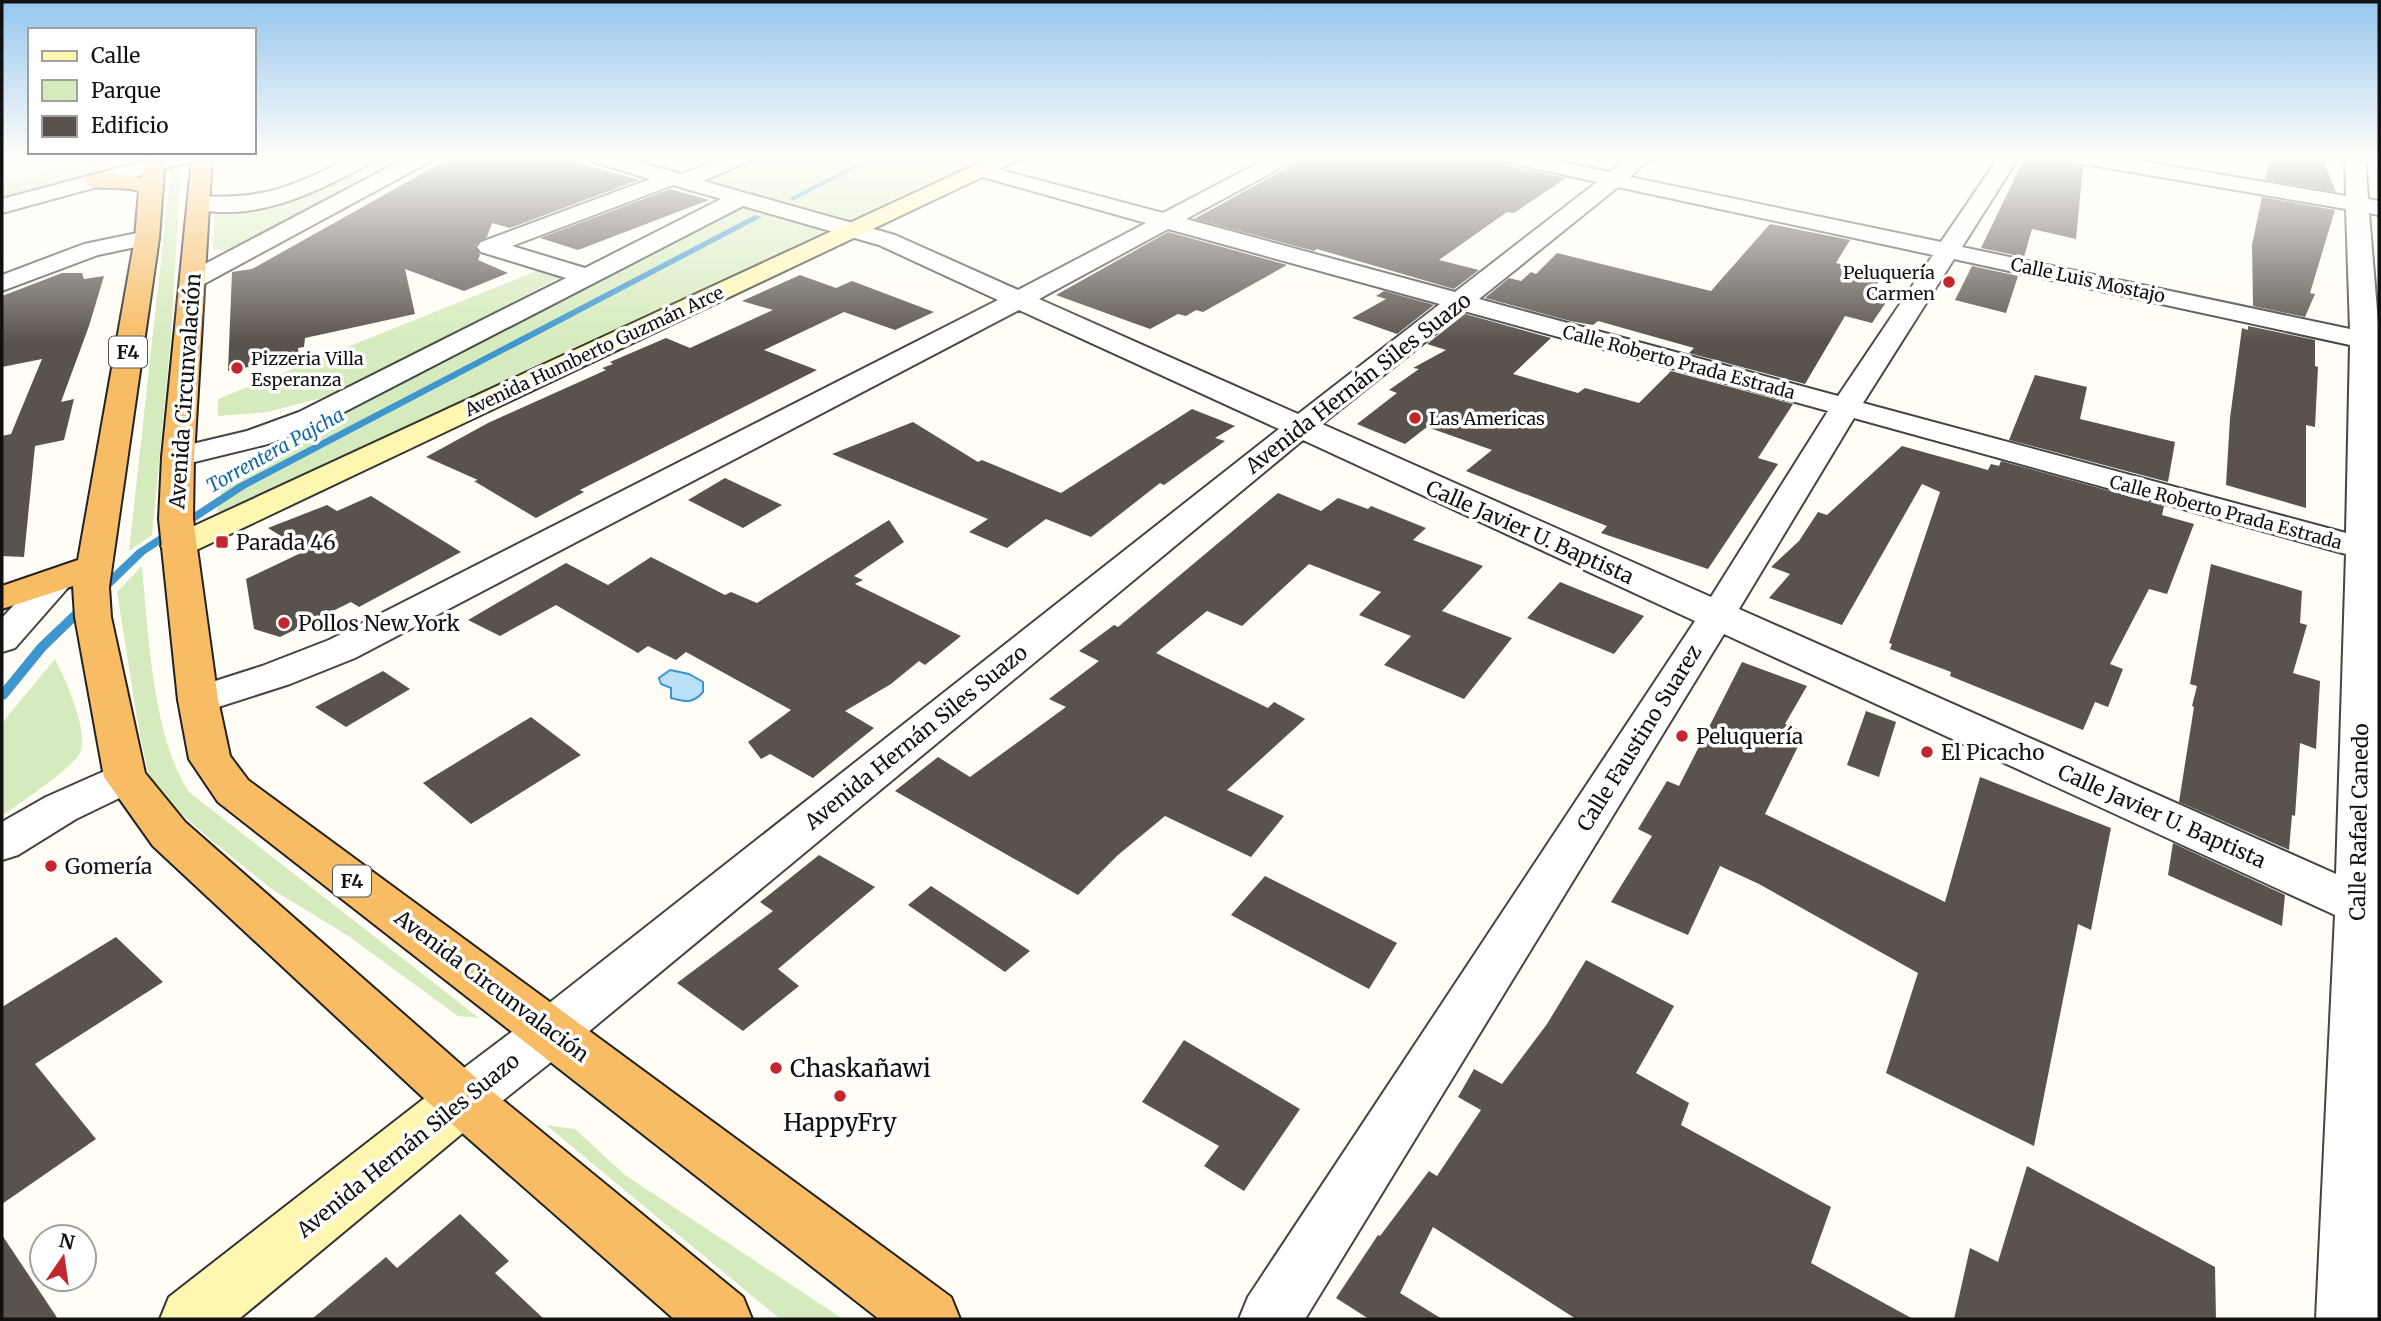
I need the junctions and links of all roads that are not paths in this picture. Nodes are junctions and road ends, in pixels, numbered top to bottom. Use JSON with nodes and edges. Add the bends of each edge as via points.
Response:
{"nodes":[{"id":1,"x":149,"y":219,"type":"edge"},
{"id":2,"x":198,"y":219,"type":"edge"},
{"id":3,"x":308,"y":219,"type":"edge"},
{"id":4,"x":568,"y":219,"type":"edge"},
{"id":5,"x":723,"y":219,"type":"edge"},
{"id":6,"x":811,"y":219,"type":"edge"},
{"id":7,"x":876,"y":219,"type":"edge"},
{"id":8,"x":1154,"y":219,"type":"edge"},
{"id":9,"x":1172,"y":219,"type":"edge"},
{"id":10,"x":1566,"y":219,"type":"edge"},
{"id":11,"x":1798,"y":219,"type":"edge"},
{"id":12,"x":1968,"y":219,"type":"edge"},
{"id":13,"x":2368,"y":219,"type":"edge"},
{"id":14,"x":1166,"y":222,"type":"junction"},
{"id":15,"x":852,"y":230,"type":"junction"},
{"id":16,"x":147,"y":238,"type":"junction"},
{"id":17,"x":1947,"y":250,"type":"junction"},
{"id":18,"x":587,"y":276,"type":"junction"},
{"id":19,"x":193,"y":280,"type":"junction"},
{"id":20,"x":2,"y":284,"type":"edge"},
{"id":21,"x":1016,"y":301,"type":"junction"},
{"id":22,"x":1461,"y":302,"type":"junction"},
{"id":23,"x":2371,"y":341,"type":"edge"},
{"id":24,"x":1844,"y":408,"type":"junction"},
{"id":25,"x":1300,"y":428,"type":"junction"},
{"id":26,"x":178,"y":457,"type":"junction"},
{"id":27,"x":177,"y":535,"type":"junction"},
{"id":28,"x":2371,"y":550,"type":"edge"},
{"id":29,"x":54,"y":583,"type":"junction"},
{"id":30,"x":93,"y":590,"type":"junction"},
{"id":31,"x":2,"y":598,"type":"edge"},
{"id":32,"x":1717,"y":617,"type":"junction"},
{"id":33,"x":2,"y":640,"type":"edge"},
{"id":34,"x":198,"y":699,"type":"junction"},
{"id":35,"x":125,"y":777,"type":"junction"},
{"id":36,"x":2,"y":843,"type":"edge"},
{"id":37,"x":2369,"y":909,"type":"edge"},
{"id":38,"x":552,"y":1031,"type":"junction"},
{"id":39,"x":463,"y":1100,"type":"junction"},
{"id":40,"x":191,"y":1319,"type":"edge"},
{"id":41,"x":721,"y":1319,"type":"edge"},
{"id":42,"x":929,"y":1319,"type":"edge"},
{"id":43,"x":1270,"y":1319,"type":"edge"},
{"id":44,"x":2347,"y":1319,"type":"edge"}],
"edges":[{"from":1,"to":16,"type":"highway","number":"F4"},
{"from":2,"to":19,"type":"highway","name":"Avenida Circunvalación","number":"F4"},
{"from":3,"to":19,"type":"street"},
{"from":4,"to":18,"type":"street","via":[[489,247]]},
{"from":5,"to":18,"type":"street"},
{"from":6,"to":15,"type":"street","name":"Calle Javier U. Baptista"},
{"from":7,"to":15,"type":"main road","name":"Avenida Humberto Guzmán Arce"},
{"from":8,"to":14,"type":"street","name":"Calle Roberto Prada Estrada"},
{"from":9,"to":14,"type":"street"},
{"from":10,"to":22,"type":"street","name":"Avenida Hernán Siles Suazo"},
{"from":11,"to":17,"type":"street","name":"Calle Luis Mostajo"},
{"from":12,"to":17,"type":"street","name":"Calle Faustino Suarez"},
{"from":13,"to":23,"type":"street","name":"Calle Rafael Canedo"},
{"from":14,"to":21,"type":"street"},
{"from":14,"to":22,"type":"street","name":"Calle Roberto Prada Estrada"},
{"from":15,"to":21,"type":"street","name":"Calle Javier U. Baptista","via":[[887,240]]},
{"from":15,"to":27,"type":"main road","name":"Avenida Humberto Guzmán Arce"},
{"from":16,"to":20,"type":"street","via":[[92,249]]},
{"from":16,"to":30,"type":"highway","number":"F4"},
{"from":17,"to":23,"type":"street","name":"Calle Luis Mostajo"},
{"from":17,"to":24,"type":"street","name":"Calle Faustino Suarez"},
{"from":18,"to":26,"type":"street","via":[[310,418],[257,438]]},
{"from":19,"to":26,"type":"highway","name":"Avenida Circunvalación","number":"F4"},
{"from":21,"to":25,"type":"street","name":"Calle Javier U. Baptista"},
{"from":21,"to":34,"type":"street","via":[[342,649]]},
{"from":22,"to":24,"type":"street","name":"Calle Roberto Prada Estrada"},
{"from":22,"to":25,"type":"street","name":"Avenida Hernán Siles Suazo"},
{"from":23,"to":28,"type":"street","name":"Calle Rafael Canedo"},
{"from":24,"to":28,"type":"street","name":"Calle Roberto Prada Estrada"},
{"from":24,"to":32,"type":"street","name":"Calle Faustino Suarez"},
{"from":25,"to":32,"type":"street","name":"Calle Javier U. Baptista"},
{"from":25,"to":38,"type":"street","name":"Avenida Hernán Siles Suazo"},
{"from":26,"to":27,"type":"highway","name":"Avenida Circunvalación","number":"F4"},
{"from":27,"to":34,"type":"highway","name":"Avenida Circunvalación","number":"F4"},
{"from":28,"to":37,"type":"street","name":"Calle Rafael Canedo"},
{"from":29,"to":30,"type":"highway"},
{"from":29,"to":31,"type":"highway"},
{"from":29,"to":33,"type":"street"},
{"from":30,"to":35,"type":"highway","number":"F4"},
{"from":32,"to":37,"type":"street","name":"Calle Javier U. Baptista"},
{"from":32,"to":43,"type":"street","name":"Calle Faustino Suarez"},
{"from":34,"to":38,"type":"highway","name":"Avenida Circunvalación","number":"F4","via":[[210,759],[233,791]]},
{"from":35,"to":36,"type":"street"},
{"from":35,"to":39,"type":"highway","number":"F4","via":[[169,834]]},
{"from":37,"to":44,"type":"street","name":"Calle Rafael Canedo"},
{"from":38,"to":39,"type":"street","name":"Avenida Hernán Siles Suazo"},
{"from":38,"to":42,"type":"highway","name":"Avenida Circunvalación","number":"F4"},
{"from":39,"to":40,"type":"main road","name":"Avenida Hernán Siles Suazo"},
{"from":39,"to":41,"type":"highway","number":"F4"}]}
